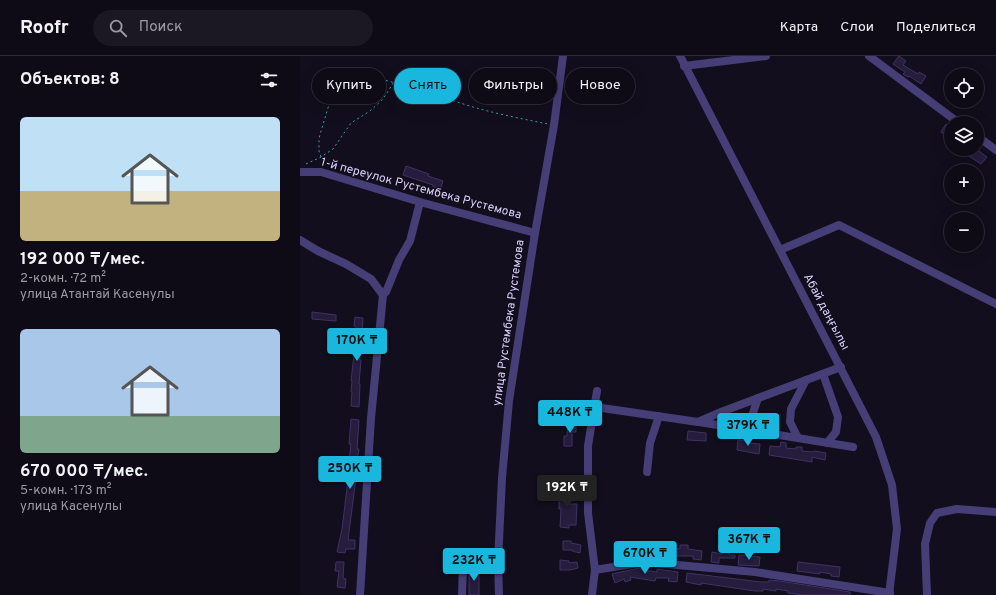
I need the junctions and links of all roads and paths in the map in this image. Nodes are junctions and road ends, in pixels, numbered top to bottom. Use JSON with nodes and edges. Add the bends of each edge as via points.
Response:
{"nodes":[{"id":1,"x":563,"y":56,"type":"edge"},
{"id":2,"x":680,"y":56,"type":"edge"},
{"id":3,"x":766,"y":56,"type":"edge"},
{"id":4,"x":869,"y":56,"type":"edge"},
{"id":5,"x":721,"y":59,"type":"edge"},
{"id":6,"x":684,"y":66,"type":"junction"},
{"id":7,"x":394,"y":82,"type":"joint"},
{"id":8,"x":461,"y":103,"type":"edge"},
{"id":9,"x":950,"y":116,"type":"edge"},
{"id":10,"x":554,"y":125,"type":"junction"},
{"id":11,"x":984,"y":141,"type":"edge"},
{"id":12,"x":996,"y":150,"type":"edge"},
{"id":13,"x":321,"y":157,"type":"junction"},
{"id":14,"x":301,"y":169,"type":"edge"},
{"id":15,"x":420,"y":202,"type":"junction"},
{"id":16,"x":535,"y":232,"type":"junction"},
{"id":17,"x":300,"y":240,"type":"edge"},
{"id":18,"x":780,"y":250,"type":"junction"},
{"id":19,"x":383,"y":295,"type":"junction"},
{"id":20,"x":996,"y":304,"type":"edge"},
{"id":21,"x":841,"y":367,"type":"junction"},
{"id":22,"x":823,"y":374,"type":"junction"},
{"id":23,"x":806,"y":380,"type":"junction"},
{"id":24,"x":597,"y":391,"type":"dead end"},
{"id":25,"x":758,"y":398,"type":"junction"},
{"id":26,"x":594,"y":409,"type":"junction"},
{"id":27,"x":721,"y":412,"type":"junction"},
{"id":28,"x":659,"y":416,"type":"junction"},
{"id":29,"x":698,"y":422,"type":"junction"},
{"id":30,"x":722,"y":426,"type":"junction"},
{"id":31,"x":751,"y":431,"type":"junction"},
{"id":32,"x":798,"y":438,"type":"junction"},
{"id":33,"x":827,"y":443,"type":"junction"},
{"id":34,"x":853,"y":448,"type":"dead end"},
{"id":35,"x":647,"y":472,"type":"dead end"},
{"id":36,"x":996,"y":512,"type":"edge"},
{"id":37,"x":498,"y":562,"type":"junction"},
{"id":38,"x":595,"y":570,"type":"junction"},
{"id":39,"x":890,"y":594,"type":"edge"},
{"id":40,"x":360,"y":595,"type":"edge"},
{"id":41,"x":462,"y":595,"type":"edge"},
{"id":42,"x":499,"y":595,"type":"edge"},
{"id":43,"x":592,"y":595,"type":"edge"},
{"id":44,"x":927,"y":595,"type":"edge"}],
"edges":[{"from":1,"to":10,"type":"street","name":"улица Рустембека Рустемова"},
{"from":2,"to":6,"type":"street","name":"Абай даңғылы"},
{"from":3,"to":5,"type":"street"},
{"from":4,"to":9,"type":"street"},
{"from":5,"to":6,"type":"street"},
{"from":6,"to":18,"type":"street","name":"Абай даңғылы"},
{"from":7,"to":13,"type":"path","via":[[384,99],[351,124],[333,149]]},
{"from":7,"to":13,"type":"path","via":[[338,69],[330,71],[328,81],[331,98],[319,138]]},
{"from":8,"to":10,"type":"path"},
{"from":10,"to":16,"type":"street","name":"улица Рустембека Рустемова"},
{"from":11,"to":12,"type":"street"},
{"from":13,"to":14,"type":"path"},
{"from":14,"to":15,"type":"street","name":"1-й переулок Рустембека Рустемова","via":[[321,172]]},
{"from":15,"to":16,"type":"street","name":"1-й переулок Рустембека Рустемова"},
{"from":15,"to":19,"type":"street","via":[[410,241]]},
{"from":16,"to":37,"type":"street","name":"улица Рустембека Рустемова","via":[[509,401]]},
{"from":17,"to":19,"type":"street","via":[[371,279]]},
{"from":18,"to":20,"type":"street","via":[[839,225]]},
{"from":18,"to":21,"type":"street","name":"Абай даңғылы"},
{"from":19,"to":40,"type":"street","via":[[371,418]]},
{"from":21,"to":22,"type":"street"},
{"from":21,"to":39,"type":"street","name":"Абай даңғылы","via":[[876,437],[892,485],[897,529]]},
{"from":22,"to":23,"type":"street"},
{"from":22,"to":33,"type":"street","via":[[838,417],[836,432]]},
{"from":23,"to":25,"type":"street"},
{"from":23,"to":32,"type":"street","via":[[791,409],[790,422]]},
{"from":24,"to":26,"type":"street"},
{"from":25,"to":27,"type":"street"},
{"from":25,"to":31,"type":"street"},
{"from":26,"to":28,"type":"street"},
{"from":26,"to":38,"type":"street","via":[[588,446],[588,512]]},
{"from":27,"to":29,"type":"street"},
{"from":27,"to":30,"type":"street","via":[[718,419]]},
{"from":28,"to":29,"type":"street"},
{"from":28,"to":35,"type":"street","via":[[650,443]]},
{"from":29,"to":30,"type":"street"},
{"from":30,"to":31,"type":"street"},
{"from":31,"to":32,"type":"street"},
{"from":32,"to":33,"type":"street"},
{"from":33,"to":34,"type":"street"},
{"from":36,"to":44,"type":"street","via":[[957,508],[937,513],[930,523],[925,544]]},
{"from":37,"to":41,"type":"street","via":[[463,565]]},
{"from":37,"to":42,"type":"street","name":"улица Рустембека Рустемова"},
{"from":38,"to":39,"type":"street","via":[[644,562],[755,572]]},
{"from":38,"to":43,"type":"street"}]}
